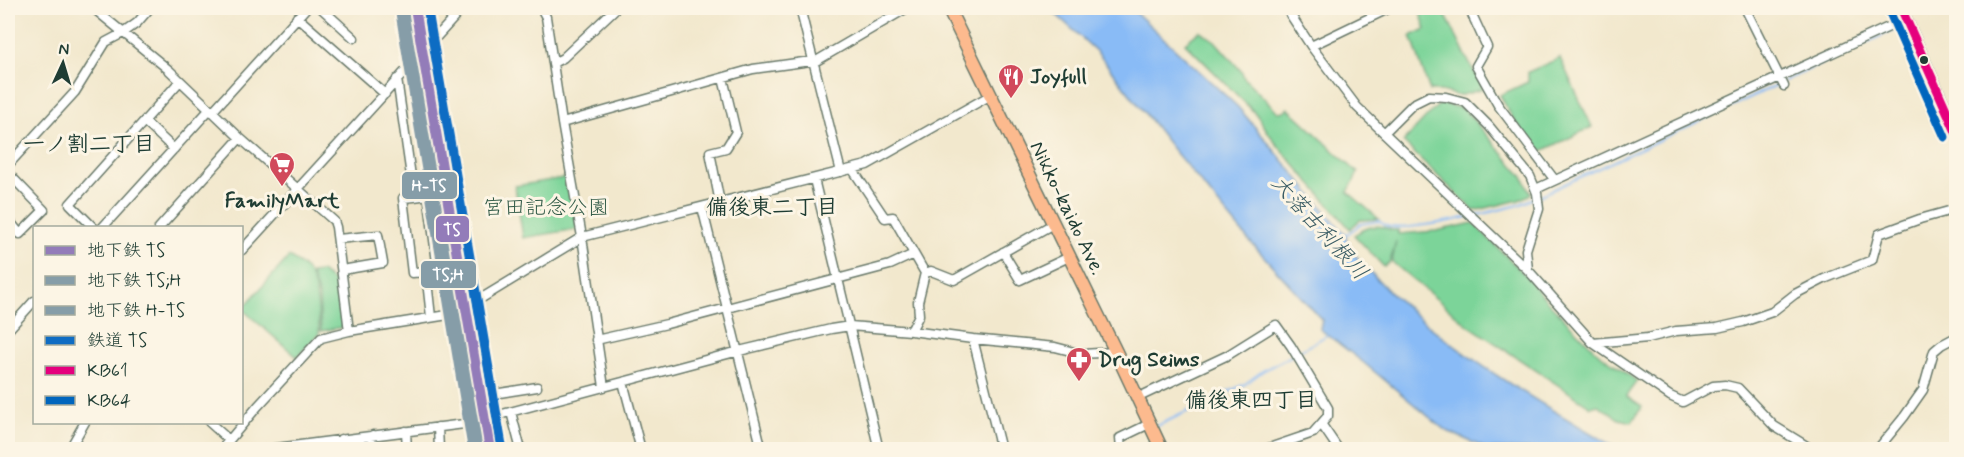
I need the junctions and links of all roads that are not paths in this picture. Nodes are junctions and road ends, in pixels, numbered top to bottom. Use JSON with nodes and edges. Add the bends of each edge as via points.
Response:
{"nodes":[{"id":1,"x":93,"y":8,"type":"edge"},
{"id":2,"x":150,"y":8,"type":"edge"},
{"id":3,"x":306,"y":8,"type":"edge"},
{"id":4,"x":321,"y":8,"type":"edge"},
{"id":5,"x":420,"y":8,"type":"edge"},
{"id":6,"x":463,"y":8,"type":"edge"},
{"id":7,"x":541,"y":8,"type":"edge"},
{"id":8,"x":800,"y":8,"type":"edge"},
{"id":9,"x":907,"y":8,"type":"edge"},
{"id":10,"x":948,"y":8,"type":"edge"},
{"id":11,"x":1286,"y":8,"type":"edge"},
{"id":12,"x":1390,"y":8,"type":"edge"},
{"id":13,"x":1469,"y":8,"type":"edge"},
{"id":14,"x":1745,"y":8,"type":"edge"},
{"id":15,"x":1901,"y":8,"type":"edge"},
{"id":16,"x":611,"y":9,"type":"edge"},
{"id":17,"x":297,"y":17,"type":"junction"},
{"id":18,"x":1906,"y":19,"type":"junction"},
{"id":19,"x":123,"y":33,"type":"junction"},
{"id":20,"x":354,"y":38,"type":"dead end"},
{"id":21,"x":427,"y":46,"type":"junction"},
{"id":22,"x":1311,"y":46,"type":"junction"},
{"id":23,"x":814,"y":61,"type":"junction"},
{"id":24,"x":553,"y":63,"type":"junction"},
{"id":25,"x":723,"y":78,"type":"junction"},
{"id":26,"x":397,"y":79,"type":"junction"},
{"id":27,"x":180,"y":81,"type":"junction"},
{"id":28,"x":1782,"y":82,"type":"junction"},
{"id":29,"x":385,"y":93,"type":"junction"},
{"id":30,"x":991,"y":95,"type":"junction"},
{"id":31,"x":211,"y":110,"type":"junction"},
{"id":32,"x":144,"y":121,"type":"junction"},
{"id":33,"x":562,"y":123,"type":"junction"},
{"id":34,"x":1956,"y":132,"type":"edge"},
{"id":35,"x":1384,"y":133,"type":"junction"},
{"id":36,"x":240,"y":138,"type":"junction"},
{"id":37,"x":174,"y":149,"type":"junction"},
{"id":38,"x":8,"y":165,"type":"edge"},
{"id":39,"x":853,"y":170,"type":"junction"},
{"id":40,"x":841,"y":172,"type":"junction"},
{"id":41,"x":8,"y":173,"type":"edge"},
{"id":42,"x":813,"y":179,"type":"junction"},
{"id":43,"x":1554,"y":180,"type":"junction"},
{"id":44,"x":297,"y":189,"type":"junction"},
{"id":45,"x":1536,"y":189,"type":"junction"},
{"id":46,"x":414,"y":196,"type":"junction"},
{"id":47,"x":720,"y":202,"type":"junction"},
{"id":48,"x":702,"y":207,"type":"junction"},
{"id":49,"x":1955,"y":210,"type":"edge"},
{"id":50,"x":8,"y":219,"type":"edge"},
{"id":51,"x":1956,"y":220,"type":"edge"},
{"id":52,"x":1053,"y":224,"type":"junction"},
{"id":53,"x":92,"y":226,"type":"edge"},
{"id":54,"x":104,"y":226,"type":"edge"},
{"id":55,"x":161,"y":226,"type":"edge"},
{"id":56,"x":582,"y":237,"type":"junction"},
{"id":57,"x":338,"y":239,"type":"junction"},
{"id":58,"x":243,"y":249,"type":"edge"},
{"id":59,"x":1003,"y":252,"type":"junction"},
{"id":60,"x":914,"y":254,"type":"junction"},
{"id":61,"x":1069,"y":257,"type":"junction"},
{"id":62,"x":342,"y":270,"type":"junction"},
{"id":63,"x":1527,"y":270,"type":"junction"},
{"id":64,"x":426,"y":272,"type":"junction"},
{"id":65,"x":925,"y":273,"type":"junction"},
{"id":66,"x":838,"y":279,"type":"junction"},
{"id":67,"x":33,"y":303,"type":"edge"},
{"id":68,"x":472,"y":303,"type":"junction"},
{"id":69,"x":728,"y":308,"type":"junction"},
{"id":70,"x":431,"y":317,"type":"junction"},
{"id":71,"x":850,"y":326,"type":"junction"},
{"id":72,"x":8,"y":330,"type":"edge"},
{"id":73,"x":349,"y":331,"type":"junction"},
{"id":74,"x":911,"y":331,"type":"junction"},
{"id":75,"x":1956,"y":337,"type":"edge"},
{"id":76,"x":973,"y":339,"type":"junction"},
{"id":77,"x":596,"y":340,"type":"junction"},
{"id":78,"x":1593,"y":343,"type":"junction"},
{"id":79,"x":739,"y":351,"type":"junction"},
{"id":80,"x":1116,"y":352,"type":"junction"},
{"id":81,"x":623,"y":382,"type":"junction"},
{"id":82,"x":537,"y":387,"type":"dead end"},
{"id":83,"x":604,"y":387,"type":"junction"},
{"id":84,"x":487,"y":394,"type":"junction"},
{"id":85,"x":1137,"y":398,"type":"junction"},
{"id":86,"x":511,"y":412,"type":"junction"},
{"id":87,"x":491,"y":417,"type":"junction"},
{"id":88,"x":472,"y":423,"type":"junction"},
{"id":89,"x":85,"y":424,"type":"edge"},
{"id":90,"x":210,"y":424,"type":"edge"},
{"id":91,"x":243,"y":424,"type":"edge"},
{"id":92,"x":243,"y":424,"type":"edge"},
{"id":93,"x":1322,"y":425,"type":"junction"},
{"id":94,"x":438,"y":427,"type":"junction"},
{"id":95,"x":1152,"y":429,"type":"junction"},
{"id":96,"x":406,"y":431,"type":"junction"},
{"id":97,"x":373,"y":435,"type":"junction"},
{"id":98,"x":229,"y":440,"type":"junction"},
{"id":99,"x":341,"y":440,"type":"junction"},
{"id":100,"x":309,"y":447,"type":"edge"},
{"id":101,"x":1118,"y":449,"type":"edge"},
{"id":102,"x":69,"y":450,"type":"edge"},
{"id":103,"x":221,"y":450,"type":"edge"},
{"id":104,"x":261,"y":450,"type":"edge"},
{"id":105,"x":341,"y":450,"type":"edge"},
{"id":106,"x":374,"y":450,"type":"edge"},
{"id":107,"x":407,"y":450,"type":"edge"},
{"id":108,"x":439,"y":450,"type":"edge"},
{"id":109,"x":476,"y":450,"type":"edge"},
{"id":110,"x":497,"y":450,"type":"edge"},
{"id":111,"x":521,"y":450,"type":"edge"},
{"id":112,"x":640,"y":450,"type":"edge"},
{"id":113,"x":762,"y":450,"type":"edge"},
{"id":114,"x":879,"y":450,"type":"edge"},
{"id":115,"x":1001,"y":450,"type":"edge"},
{"id":116,"x":1162,"y":450,"type":"edge"},
{"id":117,"x":1263,"y":450,"type":"edge"},
{"id":118,"x":1339,"y":450,"type":"edge"},
{"id":119,"x":1813,"y":450,"type":"edge"},
{"id":120,"x":1877,"y":450,"type":"edge"}],
"edges":[{"from":1,"to":19,"type":"street"},
{"from":2,"to":19,"type":"street"},
{"from":3,"to":17,"type":"street"},
{"from":4,"to":20,"type":"street"},
{"from":5,"to":21,"type":"street"},
{"from":6,"to":21,"type":"street"},
{"from":7,"to":24,"type":"street"},
{"from":8,"to":23,"type":"street"},
{"from":9,"to":23,"type":"street"},
{"from":10,"to":30,"type":"highway","name":"Nikko-kaido Ave."},
{"from":11,"to":22,"type":"street"},
{"from":12,"to":22,"type":"street"},
{"from":13,"to":43,"type":"street","via":[[1487,47],[1476,66],[1498,105]]},
{"from":14,"to":28,"type":"street"},
{"from":15,"to":18,"type":"main road"},
{"from":16,"to":24,"type":"street","via":[[563,58]]},
{"from":17,"to":29,"type":"street"},
{"from":17,"to":31,"type":"street"},
{"from":18,"to":28,"type":"street"},
{"from":18,"to":34,"type":"main road"},
{"from":19,"to":27,"type":"street"},
{"from":19,"to":38,"type":"street","via":[[106,42],[75,92]]},
{"from":21,"to":26,"type":"street"},
{"from":21,"to":68,"type":"street"},
{"from":22,"to":35,"type":"street","via":[[1357,107]]},
{"from":23,"to":25,"type":"street","via":[[753,69]]},
{"from":23,"to":40,"type":"street"},
{"from":24,"to":33,"type":"street"},
{"from":25,"to":33,"type":"street"},
{"from":25,"to":47,"type":"street","via":[[736,132],[726,148],[710,152]]},
{"from":26,"to":29,"type":"street"},
{"from":26,"to":46,"type":"street"},
{"from":27,"to":31,"type":"street"},
{"from":27,"to":32,"type":"street"},
{"from":28,"to":43,"type":"street"},
{"from":29,"to":44,"type":"street"},
{"from":30,"to":39,"type":"street"},
{"from":30,"to":52,"type":"highway","name":"Nikko-kaido Ave."},
{"from":31,"to":36,"type":"street"},
{"from":31,"to":37,"type":"street"},
{"from":32,"to":37,"type":"street"},
{"from":32,"to":53,"type":"street","via":[[70,204]]},
{"from":33,"to":56,"type":"street"},
{"from":35,"to":45,"type":"street","via":[[1413,104],[1429,96],[1465,102],[1530,176]]},
{"from":35,"to":63,"type":"street"},
{"from":36,"to":44,"type":"street"},
{"from":36,"to":55,"type":"street"},
{"from":37,"to":54,"type":"street"},
{"from":39,"to":40,"type":"street"},
{"from":39,"to":60,"type":"street","via":[[885,218],[893,217]]},
{"from":40,"to":42,"type":"street"},
{"from":41,"to":50,"type":"street","via":[[44,210],[20,234]]},
{"from":42,"to":47,"type":"street"},
{"from":42,"to":66,"type":"street"},
{"from":43,"to":45,"type":"street"},
{"from":44,"to":57,"type":"street","via":[[334,221]]},
{"from":44,"to":58,"type":"street"},
{"from":45,"to":63,"type":"street","via":[[1539,209],[1526,250]]},
{"from":46,"to":64,"type":"street","via":[[403,198],[412,273]]},
{"from":46,"to":64,"type":"street","via":[[428,195],[438,270]]},
{"from":47,"to":48,"type":"street"},
{"from":48,"to":56,"type":"street"},
{"from":48,"to":69,"type":"street"},
{"from":49,"to":51,"type":"street"},
{"from":49,"to":78,"type":"street","via":[[1879,234],[1872,260],[1795,294],[1772,312],[1717,328]]},
{"from":52,"to":59,"type":"street"},
{"from":52,"to":61,"type":"highway","name":"Nikko-kaido Ave."},
{"from":56,"to":68,"type":"street"},
{"from":56,"to":77,"type":"street"},
{"from":57,"to":62,"type":"street"},
{"from":57,"to":62,"type":"street","via":[[378,234],[383,263]]},
{"from":59,"to":61,"type":"street","via":[[1020,280]]},
{"from":59,"to":65,"type":"street","via":[[954,280],[931,271]]},
{"from":60,"to":65,"type":"street"},
{"from":60,"to":66,"type":"street"},
{"from":61,"to":80,"type":"highway","name":"Nikko-kaido Ave."},
{"from":62,"to":73,"type":"street"},
{"from":63,"to":78,"type":"street"},
{"from":64,"to":70,"type":"street"},
{"from":65,"to":74,"type":"street","via":[[919,315]]},
{"from":66,"to":69,"type":"street"},
{"from":66,"to":71,"type":"street"},
{"from":67,"to":72,"type":"street"},
{"from":68,"to":84,"type":"street"},
{"from":69,"to":77,"type":"street"},
{"from":69,"to":79,"type":"street"},
{"from":70,"to":73,"type":"street"},
{"from":70,"to":88,"type":"street","via":[[454,314]]},
{"from":71,"to":74,"type":"street"},
{"from":71,"to":79,"type":"street"},
{"from":71,"to":114,"type":"street"},
{"from":73,"to":91,"type":"street","via":[[321,338]]},
{"from":74,"to":76,"type":"street"},
{"from":75,"to":120,"type":"street","via":[[1934,351],[1923,390]]},
{"from":76,"to":80,"type":"street","via":[[1055,347],[1082,354]]},
{"from":76,"to":115,"type":"street"},
{"from":77,"to":83,"type":"street"},
{"from":78,"to":119,"type":"street","via":[[1683,402],[1713,386],[1738,388],[1774,426]]},
{"from":79,"to":81,"type":"street"},
{"from":79,"to":113,"type":"street"},
{"from":80,"to":85,"type":"highway","name":"Nikko-kaido Ave."},
{"from":81,"to":83,"type":"street"},
{"from":81,"to":112,"type":"street"},
{"from":82,"to":84,"type":"street"},
{"from":83,"to":86,"type":"street"},
{"from":84,"to":87,"type":"street"},
{"from":85,"to":93,"type":"street","via":[[1228,355],[1276,325],[1328,408]]},
{"from":85,"to":95,"type":"highway","name":"Nikko-kaido Ave."},
{"from":86,"to":87,"type":"street"},
{"from":86,"to":111,"type":"street"},
{"from":87,"to":110,"type":"street"},
{"from":88,"to":94,"type":"street"},
{"from":88,"to":109,"type":"street"},
{"from":89,"to":102,"type":"street"},
{"from":90,"to":98,"type":"street"},
{"from":92,"to":98,"type":"street"},
{"from":93,"to":117,"type":"street","via":[[1313,433]]},
{"from":93,"to":118,"type":"street"},
{"from":94,"to":96,"type":"street"},
{"from":94,"to":108,"type":"street"},
{"from":95,"to":101,"type":"street","via":[[1120,438]]},
{"from":95,"to":116,"type":"highway","name":"Nikko-kaido Ave."},
{"from":96,"to":97,"type":"street"},
{"from":96,"to":107,"type":"street"},
{"from":97,"to":99,"type":"street"},
{"from":97,"to":106,"type":"street"},
{"from":98,"to":103,"type":"street"},
{"from":99,"to":100,"type":"street"},
{"from":99,"to":105,"type":"street"},
{"from":100,"to":104,"type":"street"}]}
